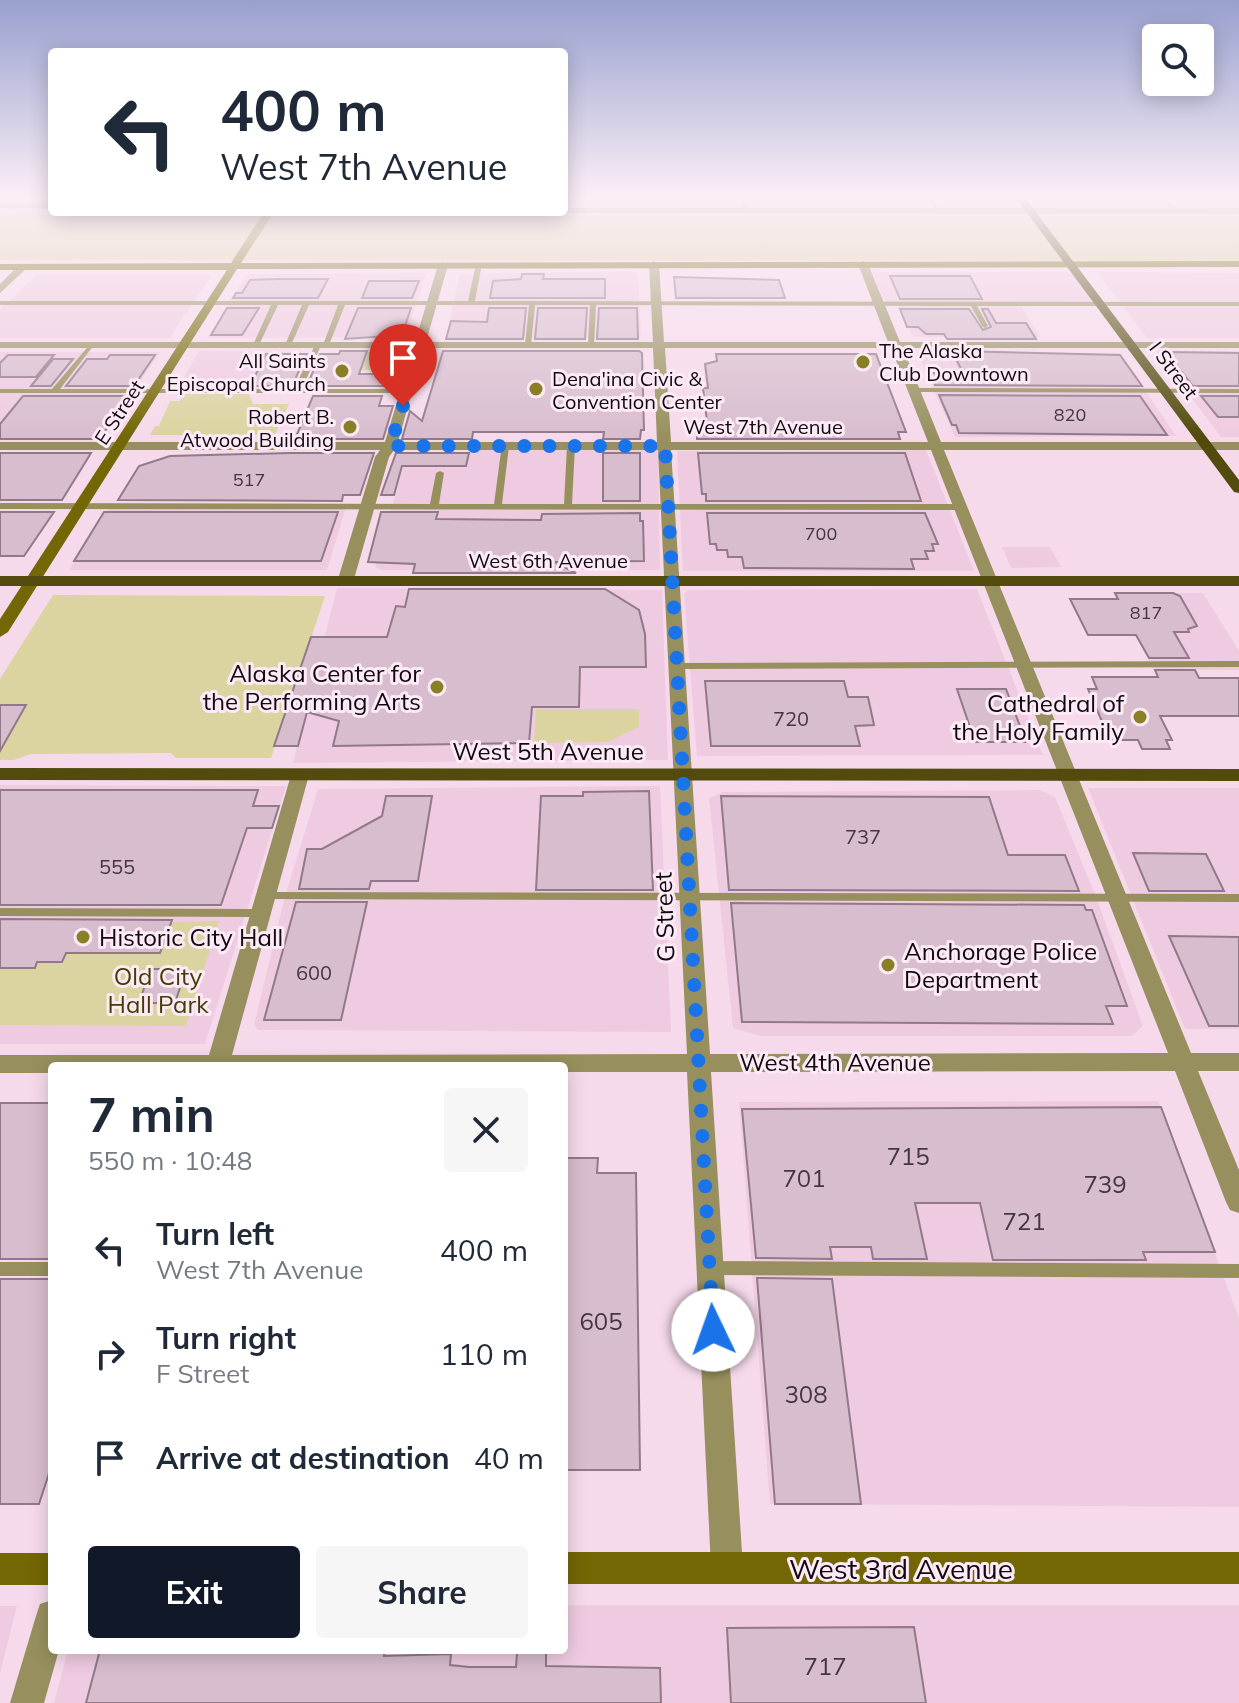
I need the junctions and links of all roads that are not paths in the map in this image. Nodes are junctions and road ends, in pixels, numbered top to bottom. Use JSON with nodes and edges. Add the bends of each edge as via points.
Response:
{"nodes":[{"id":1,"x":228,"y":277,"type":"edge"},
{"id":2,"x":440,"y":277,"type":"edge"},
{"id":3,"x":476,"y":277,"type":"edge"},
{"id":4,"x":655,"y":277,"type":"edge"},
{"id":5,"x":868,"y":277,"type":"edge"},
{"id":6,"x":1080,"y":277,"type":"edge"},
{"id":7,"x":0,"y":303,"type":"edge"},
{"id":8,"x":593,"y":303,"type":"junction"},
{"id":9,"x":657,"y":303,"type":"junction"},
{"id":10,"x":879,"y":303,"type":"junction"},
{"id":11,"x":212,"y":304,"type":"junction"},
{"id":12,"x":275,"y":304,"type":"junction"},
{"id":13,"x":306,"y":304,"type":"junction"},
{"id":14,"x":342,"y":304,"type":"junction"},
{"id":15,"x":433,"y":304,"type":"junction"},
{"id":16,"x":471,"y":304,"type":"junction"},
{"id":17,"x":532,"y":304,"type":"junction"},
{"id":18,"x":973,"y":304,"type":"junction"},
{"id":19,"x":1100,"y":304,"type":"junction"},
{"id":20,"x":1239,"y":304,"type":"edge"},
{"id":21,"x":660,"y":344,"type":"junction"},
{"id":22,"x":896,"y":344,"type":"junction"},
{"id":23,"x":0,"y":345,"type":"edge"},
{"id":24,"x":91,"y":345,"type":"junction"},
{"id":25,"x":185,"y":345,"type":"junction"},
{"id":26,"x":256,"y":345,"type":"junction"},
{"id":27,"x":288,"y":345,"type":"junction"},
{"id":28,"x":322,"y":345,"type":"junction"},
{"id":29,"x":421,"y":345,"type":"junction"},
{"id":30,"x":528,"y":345,"type":"junction"},
{"id":31,"x":591,"y":345,"type":"junction"},
{"id":32,"x":995,"y":345,"type":"junction"},
{"id":33,"x":1130,"y":345,"type":"junction"},
{"id":34,"x":1239,"y":345,"type":"edge"},
{"id":35,"x":914,"y":390,"type":"junction"},
{"id":36,"x":1165,"y":390,"type":"junction"},
{"id":37,"x":0,"y":391,"type":"edge"},
{"id":38,"x":54,"y":391,"type":"junction"},
{"id":39,"x":156,"y":391,"type":"junction"},
{"id":40,"x":297,"y":391,"type":"junction"},
{"id":41,"x":407,"y":391,"type":"junction"},
{"id":42,"x":1239,"y":391,"type":"edge"},
{"id":43,"x":935,"y":445,"type":"junction"},
{"id":44,"x":0,"y":446,"type":"edge"},
{"id":45,"x":121,"y":446,"type":"junction"},
{"id":46,"x":390,"y":446,"type":"junction"},
{"id":47,"x":505,"y":446,"type":"junction"},
{"id":48,"x":571,"y":446,"type":"junction"},
{"id":49,"x":665,"y":446,"type":"junction"},
{"id":50,"x":1207,"y":446,"type":"junction"},
{"id":51,"x":1239,"y":446,"type":"edge"},
{"id":52,"x":440,"y":473,"type":"dead end"},
{"id":53,"x":1239,"y":489,"type":"edge"},
{"id":54,"x":0,"y":506,"type":"edge"},
{"id":55,"x":81,"y":506,"type":"junction"},
{"id":56,"x":367,"y":506,"type":"junction"},
{"id":57,"x":434,"y":506,"type":"junction"},
{"id":58,"x":498,"y":506,"type":"junction"},
{"id":59,"x":568,"y":506,"type":"junction"},
{"id":60,"x":667,"y":506,"type":"junction"},
{"id":61,"x":960,"y":507,"type":"junction"},
{"id":62,"x":346,"y":579,"type":"junction"},
{"id":63,"x":0,"y":581,"type":"edge"},
{"id":64,"x":32,"y":581,"type":"junction"},
{"id":65,"x":670,"y":581,"type":"junction"},
{"id":66,"x":1239,"y":581,"type":"edge"},
{"id":67,"x":991,"y":582,"type":"junction"},
{"id":68,"x":0,"y":632,"type":"edge"},
{"id":69,"x":1239,"y":664,"type":"edge"},
{"id":70,"x":1025,"y":665,"type":"junction"},
{"id":71,"x":677,"y":666,"type":"junction"},
{"id":72,"x":0,"y":774,"type":"edge"},
{"id":73,"x":300,"y":775,"type":"junction"},
{"id":74,"x":684,"y":775,"type":"junction"},
{"id":75,"x":1069,"y":775,"type":"junction"},
{"id":76,"x":1239,"y":775,"type":"edge"},
{"id":77,"x":689,"y":898,"type":"junction"},
{"id":78,"x":1239,"y":898,"type":"edge"},
{"id":79,"x":1119,"y":899,"type":"junction"},
{"id":80,"x":262,"y":904,"type":"junction"},
{"id":81,"x":0,"y":912,"type":"edge"},
{"id":82,"x":1183,"y":1061,"type":"junction"},
{"id":83,"x":218,"y":1062,"type":"edge"},
{"id":84,"x":698,"y":1062,"type":"junction"},
{"id":85,"x":1239,"y":1062,"type":"edge"},
{"id":86,"x":568,"y":1063,"type":"edge"},
{"id":87,"x":0,"y":1064,"type":"edge"},
{"id":88,"x":48,"y":1064,"type":"edge"},
{"id":89,"x":1239,"y":1202,"type":"edge"},
{"id":90,"x":709,"y":1268,"type":"junction"},
{"id":91,"x":0,"y":1269,"type":"edge"},
{"id":92,"x":48,"y":1269,"type":"edge"},
{"id":93,"x":1239,"y":1271,"type":"edge"},
{"id":94,"x":568,"y":1568,"type":"edge"},
{"id":95,"x":727,"y":1568,"type":"junction"},
{"id":96,"x":1239,"y":1568,"type":"edge"},
{"id":97,"x":0,"y":1569,"type":"edge"},
{"id":98,"x":48,"y":1569,"type":"edge"},
{"id":99,"x":48,"y":1630,"type":"edge"},
{"id":100,"x":27,"y":1703,"type":"edge"}],
"edges":[{"from":1,"to":11,"type":"street","name":"E Street"},
{"from":2,"to":15,"type":"street"},
{"from":3,"to":16,"type":"lane"},
{"from":4,"to":9,"type":"street","name":"G Street"},
{"from":5,"to":10,"type":"street"},
{"from":6,"to":19,"type":"main road","name":"I Street"},
{"from":7,"to":11,"type":"lane"},
{"from":8,"to":9,"type":"lane"},
{"from":8,"to":17,"type":"lane"},
{"from":8,"to":31,"type":"lane"},
{"from":9,"to":10,"type":"lane"},
{"from":9,"to":21,"type":"street","name":"G Street"},
{"from":10,"to":18,"type":"lane"},
{"from":10,"to":22,"type":"street"},
{"from":11,"to":12,"type":"lane"},
{"from":11,"to":25,"type":"street","name":"E Street"},
{"from":12,"to":13,"type":"lane"},
{"from":12,"to":26,"type":"lane"},
{"from":13,"to":14,"type":"lane"},
{"from":13,"to":27,"type":"lane"},
{"from":14,"to":15,"type":"lane"},
{"from":14,"to":28,"type":"lane"},
{"from":15,"to":16,"type":"lane"},
{"from":15,"to":29,"type":"street"},
{"from":16,"to":17,"type":"lane"},
{"from":17,"to":30,"type":"lane"},
{"from":18,"to":19,"type":"lane"},
{"from":18,"to":32,"type":"lane"},
{"from":19,"to":20,"type":"lane"},
{"from":19,"to":33,"type":"main road","name":"I Street"},
{"from":21,"to":22,"type":"street"},
{"from":21,"to":31,"type":"street"},
{"from":21,"to":49,"type":"street","name":"G Street"},
{"from":22,"to":32,"type":"street"},
{"from":22,"to":35,"type":"street"},
{"from":23,"to":24,"type":"street"},
{"from":24,"to":25,"type":"street"},
{"from":24,"to":38,"type":"lane"},
{"from":25,"to":26,"type":"street"},
{"from":25,"to":39,"type":"street","name":"E Street"},
{"from":26,"to":27,"type":"street"},
{"from":27,"to":28,"type":"street"},
{"from":28,"to":29,"type":"street"},
{"from":28,"to":40,"type":"lane"},
{"from":29,"to":30,"type":"street"},
{"from":29,"to":41,"type":"street"},
{"from":30,"to":31,"type":"street"},
{"from":32,"to":33,"type":"street"},
{"from":33,"to":34,"type":"street"},
{"from":33,"to":36,"type":"main road","name":"I Street"},
{"from":35,"to":36,"type":"lane"},
{"from":35,"to":43,"type":"street"},
{"from":36,"to":42,"type":"lane"},
{"from":36,"to":50,"type":"main road","name":"I Street"},
{"from":37,"to":38,"type":"lane"},
{"from":38,"to":39,"type":"lane"},
{"from":39,"to":40,"type":"lane"},
{"from":39,"to":45,"type":"street","name":"E Street"},
{"from":40,"to":41,"type":"lane"},
{"from":41,"to":46,"type":"street"},
{"from":43,"to":49,"type":"street","name":"West 7th Avenue"},
{"from":43,"to":50,"type":"street","name":"West 7th Avenue"},
{"from":43,"to":61,"type":"street"},
{"from":44,"to":45,"type":"street","name":"West 7th Avenue"},
{"from":45,"to":46,"type":"street","name":"West 7th Avenue"},
{"from":45,"to":55,"type":"street","name":"E Street"},
{"from":46,"to":47,"type":"street","name":"West 7th Avenue"},
{"from":46,"to":56,"type":"street"},
{"from":47,"to":48,"type":"street","name":"West 7th Avenue"},
{"from":47,"to":58,"type":"lane"},
{"from":48,"to":49,"type":"street","name":"West 7th Avenue"},
{"from":48,"to":59,"type":"lane"},
{"from":49,"to":60,"type":"street","name":"G Street"},
{"from":50,"to":51,"type":"street","name":"West 7th Avenue"},
{"from":50,"to":53,"type":"main road","name":"I Street"},
{"from":52,"to":57,"type":"lane"},
{"from":54,"to":55,"type":"lane"},
{"from":55,"to":56,"type":"lane"},
{"from":55,"to":64,"type":"street","name":"E Street"},
{"from":56,"to":57,"type":"lane"},
{"from":56,"to":62,"type":"street"},
{"from":57,"to":58,"type":"lane"},
{"from":58,"to":59,"type":"lane"},
{"from":59,"to":60,"type":"lane"},
{"from":60,"to":61,"type":"lane"},
{"from":60,"to":65,"type":"street","name":"G Street"},
{"from":61,"to":67,"type":"street"},
{"from":62,"to":64,"type":"main road","name":"West 6th Avenue"},
{"from":62,"to":65,"type":"main road","name":"West 6th Avenue"},
{"from":63,"to":64,"type":"main road","name":"West 6th Avenue"},
{"from":64,"to":68,"type":"street","name":"E Street"},
{"from":65,"to":67,"type":"main road","name":"West 6th Avenue"},
{"from":65,"to":71,"type":"street","name":"G Street"},
{"from":66,"to":67,"type":"main road","name":"West 6th Avenue"},
{"from":67,"to":70,"type":"street"},
{"from":69,"to":70,"type":"lane"},
{"from":70,"to":71,"type":"lane"},
{"from":70,"to":75,"type":"street"},
{"from":71,"to":74,"type":"street","name":"G Street"},
{"from":72,"to":73,"type":"main road","name":"West 5th Avenue"},
{"from":73,"to":74,"type":"main road","name":"West 5th Avenue"},
{"from":73,"to":80,"type":"street"},
{"from":74,"to":75,"type":"main road","name":"West 5th Avenue"},
{"from":74,"to":77,"type":"street","name":"G Street"},
{"from":75,"to":76,"type":"main road","name":"West 5th Avenue"},
{"from":75,"to":79,"type":"street"},
{"from":77,"to":79,"type":"lane"},
{"from":77,"to":80,"type":"lane"},
{"from":77,"to":84,"type":"street","name":"G Street"},
{"from":78,"to":79,"type":"lane"},
{"from":79,"to":82,"type":"street"},
{"from":80,"to":81,"type":"lane"},
{"from":80,"to":83,"type":"street"},
{"from":82,"to":84,"type":"street","name":"West 4th Avenue"},
{"from":82,"to":85,"type":"street","name":"West 4th Avenue"},
{"from":82,"to":89,"type":"street"},
{"from":84,"to":86,"type":"street","name":"West 4th Avenue"},
{"from":84,"to":90,"type":"street","name":"G Street"},
{"from":87,"to":88,"type":"street","name":"West 4th Avenue"},
{"from":90,"to":93,"type":"lane"},
{"from":90,"to":95,"type":"street","name":"G Street"},
{"from":91,"to":92,"type":"lane"},
{"from":94,"to":95,"type":"street","name":"West 3rd Avenue"},
{"from":95,"to":96,"type":"street","name":"West 3rd Avenue"},
{"from":97,"to":98,"type":"street"},
{"from":99,"to":100,"type":"street"}]}
